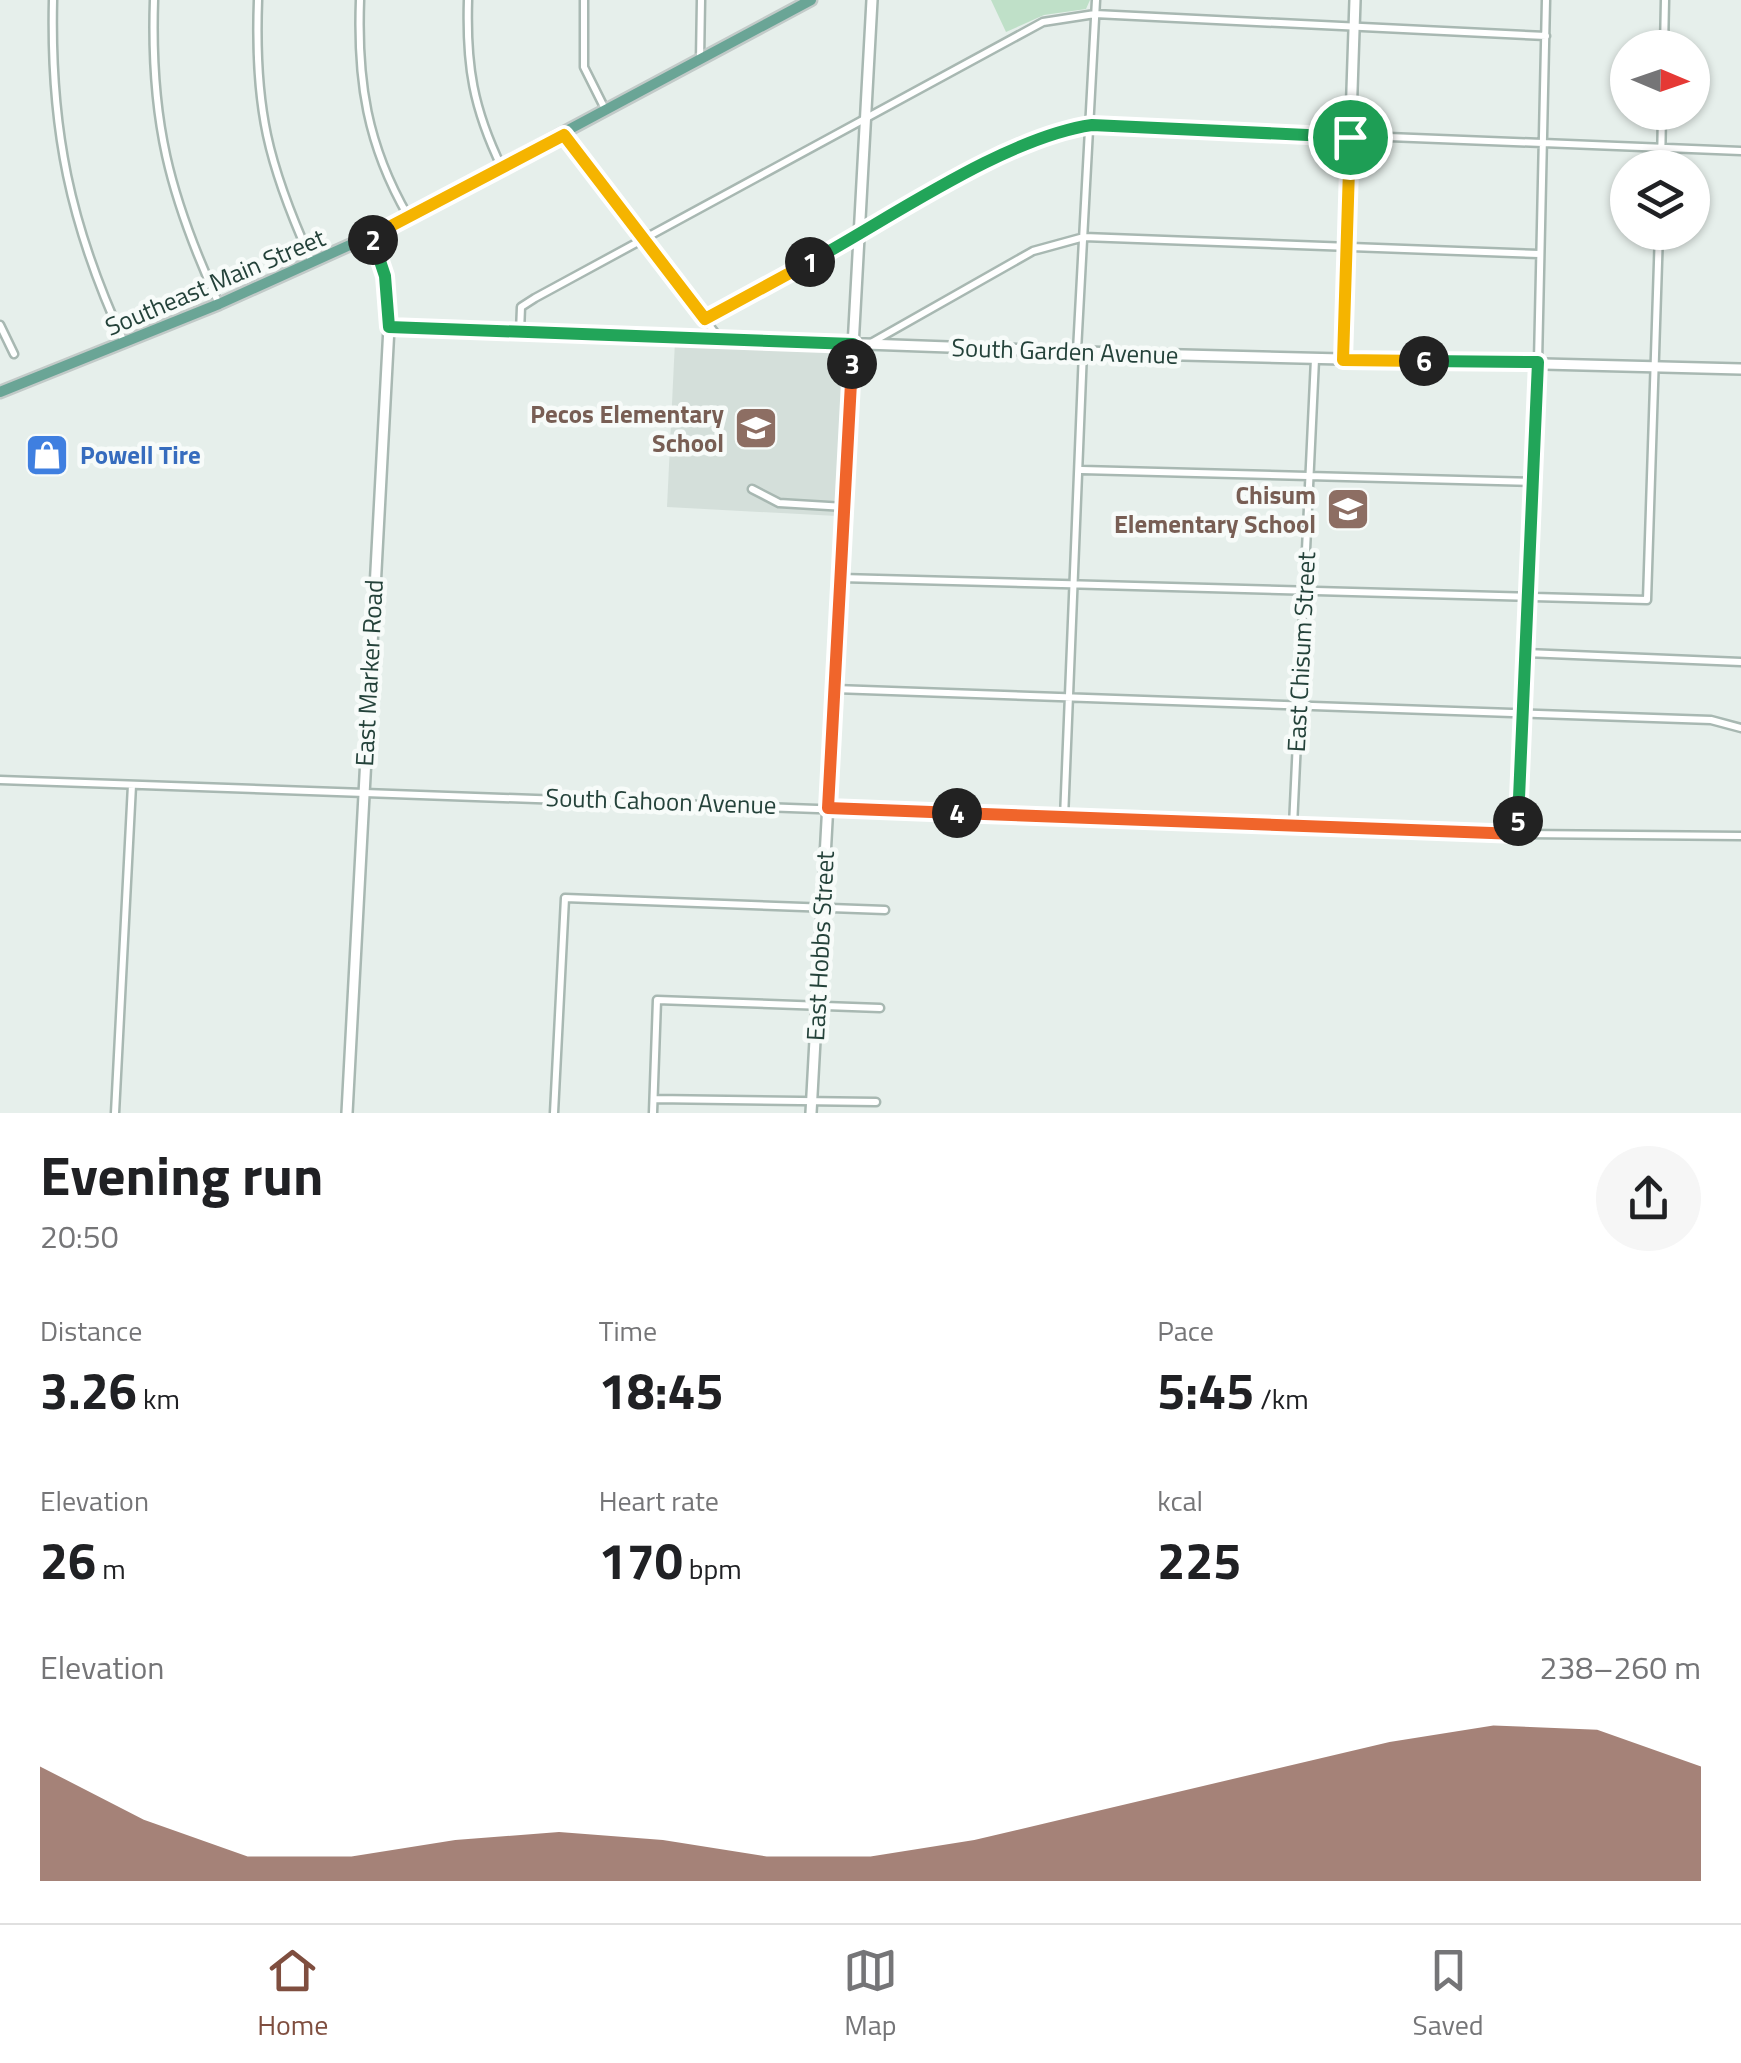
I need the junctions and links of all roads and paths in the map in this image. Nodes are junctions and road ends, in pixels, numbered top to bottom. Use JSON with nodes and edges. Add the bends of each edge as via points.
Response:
{"nodes":[{"id":1,"x":53,"y":0,"type":"edge"},
{"id":2,"x":154,"y":0,"type":"edge"},
{"id":3,"x":258,"y":0,"type":"edge"},
{"id":4,"x":360,"y":0,"type":"edge"},
{"id":5,"x":468,"y":0,"type":"edge"},
{"id":6,"x":584,"y":0,"type":"edge"},
{"id":7,"x":701,"y":0,"type":"edge"},
{"id":8,"x":812,"y":0,"type":"edge"},
{"id":9,"x":872,"y":0,"type":"edge"},
{"id":10,"x":1096,"y":0,"type":"edge"},
{"id":11,"x":1355,"y":0,"type":"edge"},
{"id":12,"x":1546,"y":0,"type":"edge"},
{"id":13,"x":1666,"y":0,"type":"edge"},
{"id":14,"x":1095,"y":14,"type":"junction"},
{"id":15,"x":1354,"y":28,"type":"junction"},
{"id":16,"x":1665,"y":30,"type":"edge"},
{"id":17,"x":1546,"y":36,"type":"junction"},
{"id":18,"x":700,"y":61,"type":"junction"},
{"id":19,"x":607,"y":112,"type":"junction"},
{"id":20,"x":865,"y":117,"type":"junction"},
{"id":21,"x":1092,"y":125,"type":"junction"},
{"id":22,"x":1662,"y":130,"type":"edge"},
{"id":23,"x":564,"y":135,"type":"junction"},
{"id":24,"x":1350,"y":137,"type":"junction"},
{"id":25,"x":1541,"y":145,"type":"junction"},
{"id":26,"x":1661,"y":149,"type":"junction"},
{"id":27,"x":1741,"y":151,"type":"edge"},
{"id":28,"x":503,"y":169,"type":"junction"},
{"id":29,"x":409,"y":217,"type":"junction"},
{"id":30,"x":858,"y":235,"type":"junction"},
{"id":31,"x":372,"y":236,"type":"junction"},
{"id":32,"x":1084,"y":237,"type":"junction"},
{"id":33,"x":644,"y":239,"type":"junction"},
{"id":34,"x":1346,"y":248,"type":"junction"},
{"id":35,"x":1659,"y":250,"type":"edge"},
{"id":36,"x":1538,"y":254,"type":"junction"},
{"id":37,"x":312,"y":262,"type":"junction"},
{"id":38,"x":219,"y":304,"type":"junction"},
{"id":39,"x":708,"y":318,"type":"junction"},
{"id":40,"x":0,"y":324,"type":"edge"},
{"id":41,"x":389,"y":327,"type":"junction"},
{"id":42,"x":520,"y":332,"type":"junction"},
{"id":43,"x":720,"y":339,"type":"junction"},
{"id":44,"x":124,"y":344,"type":"junction"},
{"id":45,"x":853,"y":344,"type":"junction"},
{"id":46,"x":868,"y":345,"type":"junction"},
{"id":47,"x":1080,"y":352,"type":"junction"},
{"id":48,"x":14,"y":354,"type":"dead end"},
{"id":49,"x":1315,"y":359,"type":"junction"},
{"id":50,"x":1343,"y":360,"type":"junction"},
{"id":51,"x":1538,"y":362,"type":"junction"},
{"id":52,"x":1656,"y":366,"type":"junction"},
{"id":53,"x":1741,"y":369,"type":"edge"},
{"id":54,"x":0,"y":392,"type":"edge"},
{"id":55,"x":1082,"y":470,"type":"junction"},
{"id":56,"x":1310,"y":475,"type":"junction"},
{"id":57,"x":1532,"y":482,"type":"junction"},
{"id":58,"x":752,"y":488,"type":"dead end"},
{"id":59,"x":845,"y":507,"type":"junction"},
{"id":60,"x":841,"y":578,"type":"junction"},
{"id":61,"x":1074,"y":588,"type":"junction"},
{"id":62,"x":1304,"y":592,"type":"junction"},
{"id":63,"x":1529,"y":599,"type":"junction"},
{"id":64,"x":1526,"y":653,"type":"junction"},
{"id":65,"x":1741,"y":662,"type":"edge"},
{"id":66,"x":835,"y":688,"type":"junction"},
{"id":67,"x":1068,"y":696,"type":"junction"},
{"id":68,"x":1298,"y":707,"type":"junction"},
{"id":69,"x":1522,"y":716,"type":"junction"},
{"id":70,"x":1741,"y":728,"type":"edge"},
{"id":71,"x":0,"y":780,"type":"edge"},
{"id":72,"x":132,"y":784,"type":"junction"},
{"id":73,"x":363,"y":791,"type":"junction"},
{"id":74,"x":828,"y":808,"type":"junction"},
{"id":75,"x":1064,"y":818,"type":"junction"},
{"id":76,"x":1293,"y":826,"type":"junction"},
{"id":77,"x":1518,"y":834,"type":"junction"},
{"id":78,"x":1741,"y":836,"type":"edge"},
{"id":79,"x":823,"y":908,"type":"junction"},
{"id":80,"x":884,"y":910,"type":"dead end"},
{"id":81,"x":818,"y":1005,"type":"junction"},
{"id":82,"x":880,"y":1008,"type":"dead end"},
{"id":83,"x":654,"y":1099,"type":"junction"},
{"id":84,"x":876,"y":1102,"type":"dead end"},
{"id":85,"x":812,"y":1108,"type":"edge"},
{"id":86,"x":115,"y":1113,"type":"edge"},
{"id":87,"x":347,"y":1113,"type":"edge"},
{"id":88,"x":554,"y":1113,"type":"edge"},
{"id":89,"x":653,"y":1113,"type":"edge"}],
"edges":[{"from":1,"to":44,"type":"street","via":[[52,97],[61,162],[88,260]]},
{"from":2,"to":38,"type":"street","via":[[154,88],[168,174]]},
{"from":3,"to":37,"type":"street","via":[[256,67],[266,142]]},
{"from":4,"to":29,"type":"street","via":[[363,107],[379,162]]},
{"from":5,"to":28,"type":"street","via":[[469,78]]},
{"from":6,"to":19,"type":"street","via":[[584,67]]},
{"from":7,"to":18,"type":"street"},
{"from":8,"to":18,"type":"main road","name":"Southeast Main Street"},
{"from":9,"to":20,"type":"street","name":"East Hobbs Street"},
{"from":10,"to":14,"type":"street"},
{"from":11,"to":15,"type":"street"},
{"from":12,"to":17,"type":"street"},
{"from":13,"to":16,"type":"street"},
{"from":14,"to":15,"type":"street"},
{"from":14,"to":20,"type":"street","via":[[1030,28]]},
{"from":14,"to":21,"type":"street"},
{"from":15,"to":17,"type":"street"},
{"from":15,"to":24,"type":"street"},
{"from":17,"to":25,"type":"street"},
{"from":18,"to":19,"type":"main road","name":"Southeast Main Street"},
{"from":19,"to":23,"type":"main road","name":"Southeast Main Street"},
{"from":20,"to":30,"type":"street","name":"East Hobbs Street"},
{"from":20,"to":33,"type":"street"},
{"from":21,"to":24,"type":"street"},
{"from":21,"to":30,"type":"street","via":[[1039,137]]},
{"from":21,"to":32,"type":"street"},
{"from":22,"to":26,"type":"street"},
{"from":23,"to":28,"type":"main road","name":"Southeast Main Street"},
{"from":23,"to":33,"type":"street"},
{"from":24,"to":25,"type":"street"},
{"from":24,"to":34,"type":"street"},
{"from":25,"to":26,"type":"street"},
{"from":25,"to":36,"type":"street"},
{"from":26,"to":27,"type":"street"},
{"from":28,"to":29,"type":"main road","name":"Southeast Main Street"},
{"from":29,"to":31,"type":"main road","name":"Southeast Main Street"},
{"from":30,"to":39,"type":"street"},
{"from":30,"to":45,"type":"street","name":"East Hobbs Street"},
{"from":31,"to":37,"type":"main road","name":"Southeast Main Street"},
{"from":31,"to":41,"type":"street","name":"East Marker Road","via":[[385,276]]},
{"from":32,"to":34,"type":"street"},
{"from":32,"to":46,"type":"street","via":[[1033,251]]},
{"from":32,"to":47,"type":"street"},
{"from":33,"to":39,"type":"street"},
{"from":33,"to":42,"type":"street","via":[[522,307]]},
{"from":34,"to":36,"type":"street"},
{"from":34,"to":50,"type":"street"},
{"from":35,"to":52,"type":"street"},
{"from":36,"to":51,"type":"street"},
{"from":37,"to":38,"type":"main road","name":"Southeast Main Street"},
{"from":38,"to":44,"type":"main road","name":"Southeast Main Street"},
{"from":39,"to":43,"type":"street"},
{"from":40,"to":48,"type":"street"},
{"from":41,"to":42,"type":"street","name":"South Garden Avenue"},
{"from":41,"to":73,"type":"street","name":"East Marker Road"},
{"from":42,"to":43,"type":"street","name":"South Garden Avenue"},
{"from":43,"to":45,"type":"street","name":"South Garden Avenue"},
{"from":44,"to":54,"type":"main road","name":"Southeast Main Street"},
{"from":45,"to":46,"type":"street","name":"South Garden Avenue"},
{"from":45,"to":59,"type":"street","name":"East Hobbs Street"},
{"from":46,"to":47,"type":"street","name":"South Garden Avenue"},
{"from":47,"to":49,"type":"street","name":"South Garden Avenue"},
{"from":47,"to":55,"type":"street"},
{"from":49,"to":50,"type":"street","name":"South Garden Avenue"},
{"from":49,"to":56,"type":"street","name":"East Chisum Street"},
{"from":50,"to":51,"type":"street","name":"South Garden Avenue"},
{"from":51,"to":52,"type":"street","name":"South Garden Avenue"},
{"from":51,"to":57,"type":"street"},
{"from":52,"to":53,"type":"street","name":"South Garden Avenue"},
{"from":52,"to":63,"type":"street","via":[[1646,600]]},
{"from":55,"to":56,"type":"street"},
{"from":55,"to":61,"type":"street"},
{"from":56,"to":57,"type":"street"},
{"from":56,"to":62,"type":"street","name":"East Chisum Street"},
{"from":57,"to":63,"type":"street"},
{"from":58,"to":59,"type":"street","via":[[779,504]]},
{"from":59,"to":60,"type":"street","name":"East Hobbs Street"},
{"from":60,"to":61,"type":"street"},
{"from":60,"to":66,"type":"street","name":"East Hobbs Street"},
{"from":61,"to":62,"type":"street"},
{"from":61,"to":67,"type":"street"},
{"from":62,"to":63,"type":"street"},
{"from":62,"to":68,"type":"street","name":"East Chisum Street"},
{"from":63,"to":64,"type":"street"},
{"from":64,"to":65,"type":"street"},
{"from":64,"to":69,"type":"street"},
{"from":66,"to":67,"type":"street"},
{"from":66,"to":74,"type":"street","name":"East Hobbs Street"},
{"from":67,"to":68,"type":"street"},
{"from":67,"to":75,"type":"street"},
{"from":68,"to":69,"type":"street"},
{"from":68,"to":76,"type":"street","name":"East Chisum Street"},
{"from":69,"to":70,"type":"street","via":[[1711,720]]},
{"from":69,"to":77,"type":"street"},
{"from":71,"to":72,"type":"street","name":"South Cahoon Avenue"},
{"from":72,"to":73,"type":"street","name":"South Cahoon Avenue"},
{"from":72,"to":86,"type":"street"},
{"from":73,"to":74,"type":"street","name":"South Cahoon Avenue"},
{"from":73,"to":87,"type":"street","name":"East Marker Road"},
{"from":74,"to":75,"type":"street","name":"South Cahoon Avenue"},
{"from":74,"to":79,"type":"street","name":"East Hobbs Street"},
{"from":75,"to":76,"type":"street","name":"South Cahoon Avenue"},
{"from":76,"to":77,"type":"street","name":"South Cahoon Avenue"},
{"from":77,"to":78,"type":"street","name":"South Cahoon Avenue"},
{"from":79,"to":80,"type":"street"},
{"from":79,"to":81,"type":"street","name":"East Hobbs Street"},
{"from":79,"to":88,"type":"street","via":[[565,898]]},
{"from":81,"to":82,"type":"street"},
{"from":81,"to":83,"type":"street","via":[[656,1000]]},
{"from":81,"to":85,"type":"street","name":"East Hobbs Street"},
{"from":83,"to":85,"type":"street"},
{"from":83,"to":89,"type":"street"},
{"from":84,"to":85,"type":"street"}]}
